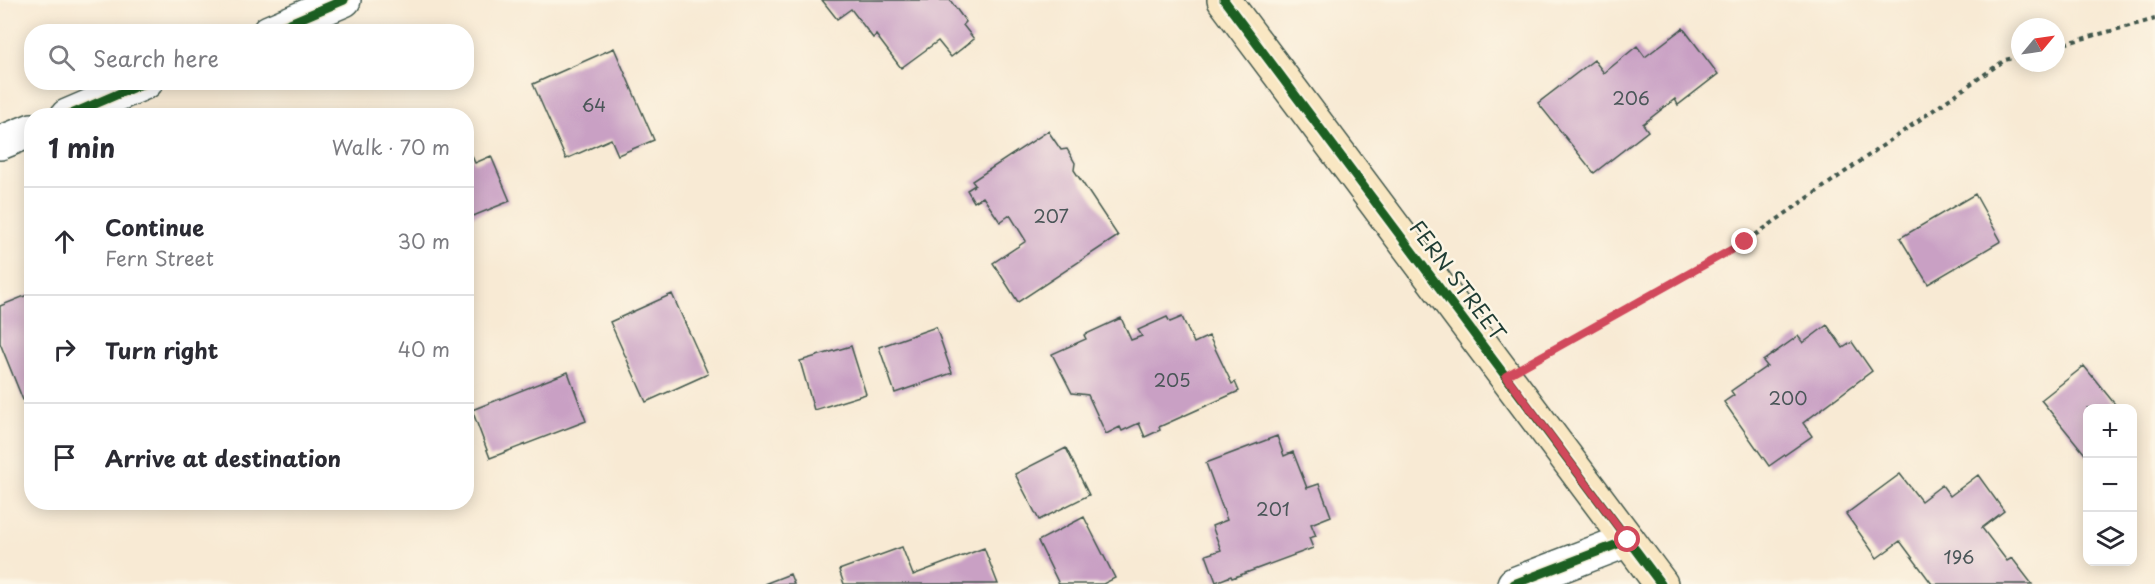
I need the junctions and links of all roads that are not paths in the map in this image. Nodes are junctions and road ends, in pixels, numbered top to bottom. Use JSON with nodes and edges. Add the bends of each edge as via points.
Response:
{"nodes":[{"id":1,"x":344,"y":0,"type":"edge"},
{"id":2,"x":1224,"y":0,"type":"edge"},
{"id":3,"x":288,"y":24,"type":"edge"},
{"id":4,"x":127,"y":90,"type":"edge"},
{"id":5,"x":86,"y":108,"type":"edge"},
{"id":6,"x":24,"y":133,"type":"edge"},
{"id":7,"x":0,"y":143,"type":"edge"},
{"id":8,"x":1628,"y":540,"type":"junction"},
{"id":9,"x":1514,"y":584,"type":"edge"},
{"id":10,"x":1661,"y":584,"type":"edge"}],
"edges":[{"from":1,"to":3,"type":"street"},
{"from":2,"to":8,"type":"street","name":"FERN STREET"},
{"from":4,"to":5,"type":"street"},
{"from":6,"to":7,"type":"street"},
{"from":8,"to":9,"type":"street"},
{"from":8,"to":10,"type":"street","name":"FERN STREET"}]}
